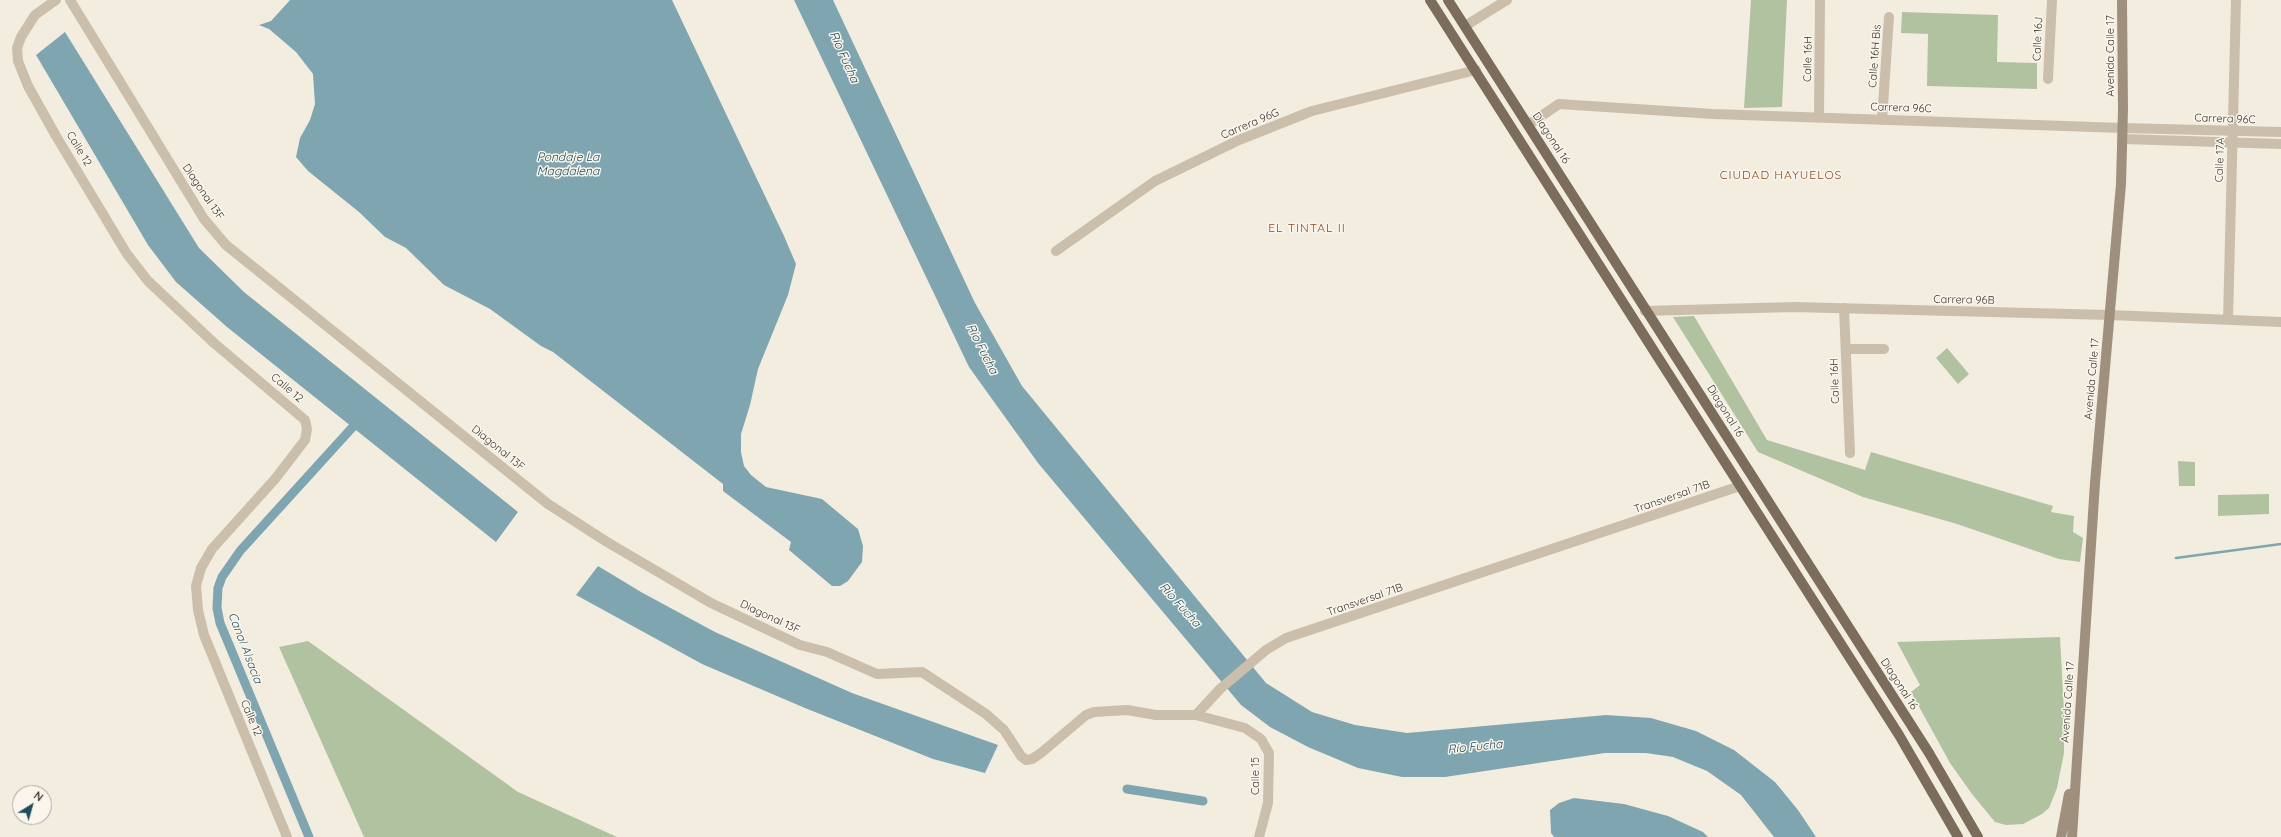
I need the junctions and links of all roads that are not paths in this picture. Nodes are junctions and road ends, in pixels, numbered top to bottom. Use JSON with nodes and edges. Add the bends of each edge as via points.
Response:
{"nodes":[{"id":1,"x":56,"y":0,"type":"edge"},
{"id":2,"x":70,"y":0,"type":"edge"},
{"id":3,"x":1430,"y":0,"type":"edge"},
{"id":4,"x":1448,"y":0,"type":"edge"},
{"id":5,"x":1507,"y":0,"type":"edge"},
{"id":6,"x":1820,"y":0,"type":"edge"},
{"id":7,"x":2052,"y":0,"type":"edge"},
{"id":8,"x":2122,"y":0,"type":"edge"},
{"id":9,"x":2236,"y":0,"type":"edge"},
{"id":10,"x":1889,"y":17,"type":"dead end"},
{"id":11,"x":1465,"y":26,"type":"junction"},
{"id":12,"x":1476,"y":70,"type":"junction"},
{"id":13,"x":2048,"y":79,"type":"dead end"},
{"id":14,"x":1819,"y":118,"type":"junction"},
{"id":15,"x":1882,"y":120,"type":"junction"},
{"id":16,"x":1528,"y":125,"type":"junction"},
{"id":17,"x":2123,"y":128,"type":"junction"},
{"id":18,"x":2233,"y":131,"type":"junction"},
{"id":19,"x":2281,"y":132,"type":"edge"},
{"id":20,"x":2123,"y":139,"type":"junction"},
{"id":21,"x":2232,"y":142,"type":"junction"},
{"id":22,"x":2281,"y":144,"type":"edge"},
{"id":23,"x":1056,"y":251,"type":"dead end"},
{"id":24,"x":1844,"y":308,"type":"junction"},
{"id":25,"x":1645,"y":311,"type":"junction"},
{"id":26,"x":2110,"y":315,"type":"junction"},
{"id":27,"x":2228,"y":320,"type":"junction"},
{"id":28,"x":2281,"y":322,"type":"edge"},
{"id":29,"x":1846,"y":349,"type":"junction"},
{"id":30,"x":1884,"y":350,"type":"dead end"},
{"id":31,"x":1850,"y":452,"type":"dead end"},
{"id":32,"x":1740,"y":486,"type":"junction"},
{"id":33,"x":1196,"y":715,"type":"junction"},
{"id":34,"x":2076,"y":759,"type":"junction"},
{"id":35,"x":287,"y":837,"type":"edge"},
{"id":36,"x":1259,"y":837,"type":"edge"},
{"id":37,"x":1958,"y":837,"type":"edge"},
{"id":38,"x":1978,"y":837,"type":"edge"},
{"id":39,"x":2061,"y":837,"type":"edge"},
{"id":40,"x":2072,"y":837,"type":"edge"}],
"edges":[{"from":1,"to":35,"type":"street","name":"Calle 12","via":[[35,15],[17,48],[18,61],[28,86],[56,136],[127,254],[148,281],[214,343],[305,420],[305,440],[275,479],[212,550],[201,568],[196,586],[204,635]]},
{"from":2,"to":33,"type":"street","name":"Diagonal 13F","via":[[204,219],[226,245],[548,504],[607,542],[711,603],[800,644],[827,652],[877,674],[922,672],[986,714],[1004,730],[1026,760],[1041,753],[1094,712],[1127,710],[1156,715]]},
{"from":3,"to":12,"type":"main road"},
{"from":4,"to":11,"type":"main road","name":"Diagonal 16"},
{"from":5,"to":11,"type":"street"},
{"from":6,"to":14,"type":"street","name":"Calle 16H"},
{"from":7,"to":13,"type":"street","name":"Calle 16J"},
{"from":8,"to":17,"type":"main road","name":"Avenida Calle 17"},
{"from":9,"to":18,"type":"street","name":"Calle 17A"},
{"from":10,"to":15,"type":"street","name":"Calle 16H Bis"},
{"from":11,"to":16,"type":"main road","name":"Diagonal 16"},
{"from":12,"to":23,"type":"street","name":"Carrera 96G","via":[[1312,111],[1238,140],[1155,181]]},
{"from":12,"to":32,"type":"main road"},
{"from":14,"to":15,"type":"street","name":"Carrera 96C"},
{"from":14,"to":16,"type":"street","name":"Carrera 96C","via":[[1559,104]]},
{"from":15,"to":17,"type":"street","name":"Carrera 96C"},
{"from":16,"to":25,"type":"main road","name":"Diagonal 16"},
{"from":17,"to":18,"type":"street","name":"Carrera 96C"},
{"from":17,"to":20,"type":"main road","name":"Avenida Calle 17"},
{"from":18,"to":19,"type":"street","name":"Carrera 96C"},
{"from":18,"to":21,"type":"street","name":"Calle 17A"},
{"from":20,"to":21,"type":"street","name":"Carrera 96C"},
{"from":20,"to":26,"type":"main road","name":"Avenida Calle 17"},
{"from":21,"to":22,"type":"street","name":"Carrera 96C"},
{"from":21,"to":27,"type":"street","name":"Calle 17A"},
{"from":24,"to":25,"type":"street","name":"Carrera 96B"},
{"from":24,"to":26,"type":"street","name":"Carrera 96B"},
{"from":24,"to":29,"type":"street","name":"Calle 16H"},
{"from":25,"to":38,"type":"main road","name":"Diagonal 16","via":[[1933,759]]},
{"from":26,"to":27,"type":"street","name":"Carrera 96B"},
{"from":26,"to":34,"type":"main road","name":"Avenida Calle 17"},
{"from":27,"to":28,"type":"street","name":"Carrera 96B"},
{"from":29,"to":30,"type":"street"},
{"from":29,"to":31,"type":"street","name":"Calle 16H"},
{"from":32,"to":33,"type":"street","name":"Transversal 71B","via":[[1286,638],[1266,650],[1220,689]]},
{"from":32,"to":37,"type":"main road","via":[[1899,734]]},
{"from":33,"to":36,"type":"street","name":"Calle 15","via":[[1245,728],[1261,739],[1269,753],[1268,803]]},
{"from":34,"to":39,"type":"main road","name":"Avenida Calle 17"},
{"from":34,"to":40,"type":"main road","name":"Avenida Calle 17"}]}
